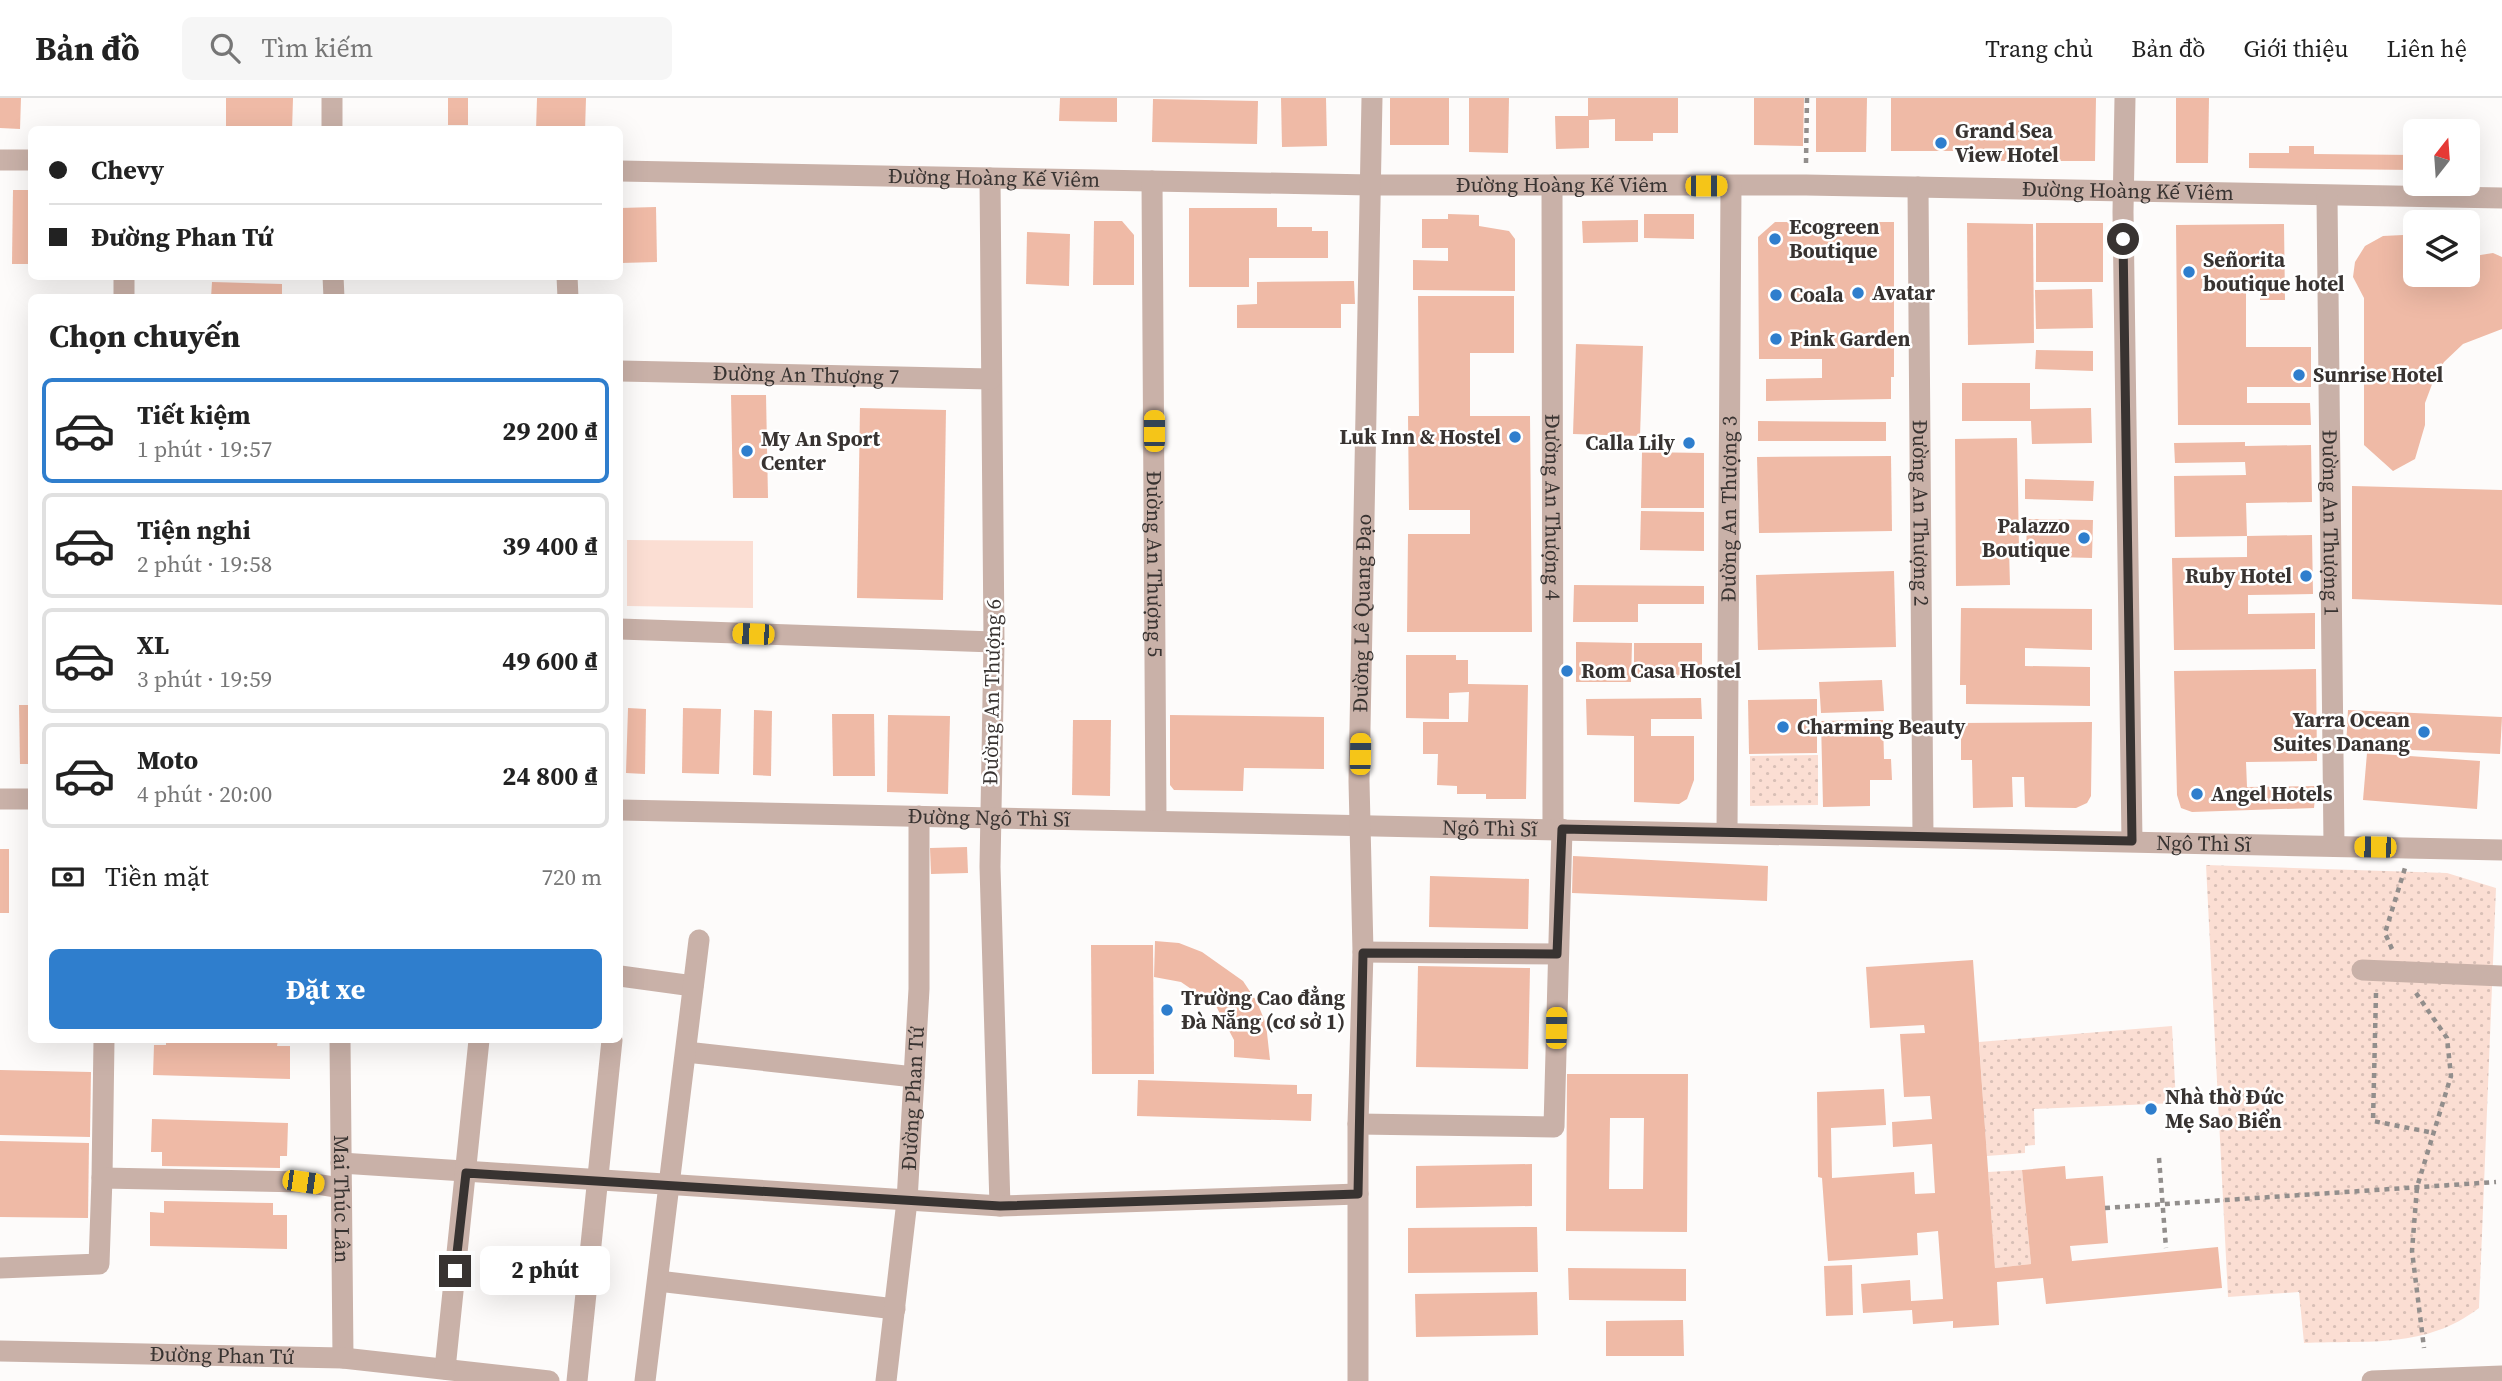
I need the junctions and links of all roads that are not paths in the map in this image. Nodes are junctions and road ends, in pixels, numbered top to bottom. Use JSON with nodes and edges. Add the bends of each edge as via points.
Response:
{"nodes":[{"id":1,"x":332,"y":98,"type":"edge"},
{"id":2,"x":1372,"y":98,"type":"edge"},
{"id":3,"x":2125,"y":98,"type":"edge"},
{"id":4,"x":332,"y":126,"type":"edge"},
{"id":5,"x":0,"y":160,"type":"edge"},
{"id":6,"x":28,"y":160,"type":"edge"},
{"id":7,"x":623,"y":171,"type":"edge"},
{"id":8,"x":990,"y":178,"type":"junction"},
{"id":9,"x":1152,"y":181,"type":"junction"},
{"id":10,"x":1371,"y":185,"type":"junction"},
{"id":11,"x":1552,"y":185,"type":"junction"},
{"id":12,"x":1731,"y":186,"type":"junction"},
{"id":13,"x":1918,"y":187,"type":"junction"},
{"id":14,"x":2123,"y":190,"type":"junction"},
{"id":15,"x":2327,"y":197,"type":"junction"},
{"id":16,"x":2502,"y":198,"type":"edge"},
{"id":17,"x":623,"y":371,"type":"edge"},
{"id":18,"x":991,"y":379,"type":"junction"},
{"id":19,"x":623,"y":629,"type":"edge"},
{"id":20,"x":994,"y":642,"type":"junction"},
{"id":21,"x":0,"y":799,"type":"edge"},
{"id":22,"x":28,"y":799,"type":"edge"},
{"id":23,"x":623,"y":810,"type":"edge"},
{"id":24,"x":919,"y":816,"type":"junction"},
{"id":25,"x":990,"y":817,"type":"junction"},
{"id":26,"x":1156,"y":820,"type":"junction"},
{"id":27,"x":1359,"y":824,"type":"junction"},
{"id":28,"x":1558,"y":829,"type":"junction"},
{"id":29,"x":1727,"y":833,"type":"junction"},
{"id":30,"x":1923,"y":837,"type":"junction"},
{"id":31,"x":2132,"y":841,"type":"junction"},
{"id":32,"x":2334,"y":846,"type":"junction"},
{"id":33,"x":2502,"y":850,"type":"edge"},
{"id":34,"x":699,"y":940,"type":"dead end"},
{"id":35,"x":1363,"y":953,"type":"junction"},
{"id":36,"x":1557,"y":954,"type":"junction"},
{"id":37,"x":2369,"y":971,"type":"road end"},
{"id":38,"x":623,"y":976,"type":"edge"},
{"id":39,"x":2502,"y":976,"type":"edge"},
{"id":40,"x":694,"y":986,"type":"junction"},
{"id":41,"x":104,"y":1043,"type":"edge"},
{"id":42,"x":340,"y":1043,"type":"edge"},
{"id":43,"x":479,"y":1043,"type":"edge"},
{"id":44,"x":612,"y":1043,"type":"edge"},
{"id":45,"x":685,"y":1052,"type":"junction"},
{"id":46,"x":914,"y":1077,"type":"junction"},
{"id":47,"x":1358,"y":1124,"type":"junction"},
{"id":48,"x":341,"y":1163,"type":"junction"},
{"id":49,"x":466,"y":1173,"type":"junction"},
{"id":50,"x":102,"y":1178,"type":"junction"},
{"id":51,"x":599,"y":1181,"type":"junction"},
{"id":52,"x":670,"y":1186,"type":"junction"},
{"id":53,"x":341,"y":1188,"type":"junction"},
{"id":54,"x":1358,"y":1194,"type":"junction"},
{"id":55,"x":907,"y":1201,"type":"junction"},
{"id":56,"x":1000,"y":1206,"type":"junction"},
{"id":57,"x":0,"y":1268,"type":"edge"},
{"id":58,"x":658,"y":1281,"type":"junction"},
{"id":59,"x":895,"y":1309,"type":"junction"},
{"id":60,"x":0,"y":1351,"type":"edge"},
{"id":61,"x":343,"y":1357,"type":"junction"},
{"id":62,"x":445,"y":1369,"type":"junction"},
{"id":63,"x":2502,"y":1377,"type":"edge"},
{"id":64,"x":498,"y":1378,"type":"edge"},
{"id":65,"x":549,"y":1381,"type":"edge"},
{"id":66,"x":577,"y":1381,"type":"edge"},
{"id":67,"x":645,"y":1381,"type":"edge"},
{"id":68,"x":886,"y":1381,"type":"edge"},
{"id":69,"x":1358,"y":1381,"type":"edge"},
{"id":70,"x":2372,"y":1381,"type":"edge"}],
"edges":[{"from":1,"to":4,"type":"street"},
{"from":2,"to":10,"type":"street","name":"Đường Lê Quang Đạo"},
{"from":3,"to":14,"type":"street"},
{"from":5,"to":6,"type":"street"},
{"from":7,"to":8,"type":"street","name":"Đường Hoàng Kế Viêm"},
{"from":8,"to":9,"type":"street","name":"Đường Hoàng Kế Viêm"},
{"from":8,"to":18,"type":"street","name":"Đường An Thượng 6"},
{"from":9,"to":10,"type":"street","name":"Đường Hoàng Kế Viêm"},
{"from":9,"to":26,"type":"street","name":"Đường An Thượng 5"},
{"from":10,"to":11,"type":"street","name":"Đường Hoàng Kế Viêm"},
{"from":10,"to":27,"type":"street","name":"Đường Lê Quang Đạo"},
{"from":11,"to":12,"type":"street","name":"Đường Hoàng Kế Viêm"},
{"from":11,"to":28,"type":"street","name":"Đường An Thượng 4"},
{"from":12,"to":13,"type":"street","name":"Đường Hoàng Kế Viêm"},
{"from":12,"to":29,"type":"street","name":"Đường An Thượng 3"},
{"from":13,"to":14,"type":"street","name":"Đường Hoàng Kế Viêm"},
{"from":13,"to":30,"type":"street","name":"Đường An Thượng 2"},
{"from":14,"to":15,"type":"street","name":"Đường Hoàng Kế Viêm"},
{"from":14,"to":31,"type":"street"},
{"from":15,"to":16,"type":"street","name":"Đường Hoàng Kế Viêm"},
{"from":15,"to":32,"type":"street","name":"Đường An Thượng 1"},
{"from":17,"to":18,"type":"street","name":"Đường An Thượng 7"},
{"from":18,"to":20,"type":"street","name":"Đường An Thượng 6"},
{"from":19,"to":20,"type":"street"},
{"from":20,"to":25,"type":"street","name":"Đường An Thượng 6"},
{"from":21,"to":22,"type":"street"},
{"from":23,"to":24,"type":"street","name":"Đường Ngô Thì Sĩ"},
{"from":24,"to":25,"type":"street","name":"Đường Ngô Thì Sĩ"},
{"from":24,"to":46,"type":"street","name":"Đường Phan Tứ"},
{"from":25,"to":26,"type":"street","name":"Đường Ngô Thì Sĩ"},
{"from":25,"to":56,"type":"street","name":"Đường An Thượng 6"},
{"from":26,"to":27,"type":"street","name":"Đường Ngô Thì Sĩ"},
{"from":27,"to":28,"type":"street","name":"Ngô Thì Sĩ"},
{"from":27,"to":35,"type":"street","name":"Đường Lê Quang Đạo"},
{"from":28,"to":29,"type":"street","name":"Ngô Thì Sĩ"},
{"from":28,"to":36,"type":"street","name":"Đường An Thượng 4"},
{"from":29,"to":30,"type":"street","name":"Ngô Thì Sĩ"},
{"from":30,"to":31,"type":"street","name":"Ngô Thì Sĩ"},
{"from":31,"to":32,"type":"street","name":"Ngô Thì Sĩ"},
{"from":32,"to":33,"type":"street","name":"Ngô Thì Sĩ"},
{"from":34,"to":40,"type":"street"},
{"from":35,"to":36,"type":"street"},
{"from":35,"to":47,"type":"street","name":"Đường Lê Quang Đạo"},
{"from":36,"to":47,"type":"street","name":"Đường An Thượng 4","via":[[1554,1126]]},
{"from":37,"to":39,"type":"street"},
{"from":38,"to":40,"type":"street"},
{"from":40,"to":45,"type":"street"},
{"from":41,"to":50,"type":"street"},
{"from":42,"to":48,"type":"street","name":"Mai Thúc Lân"},
{"from":43,"to":49,"type":"street"},
{"from":44,"to":51,"type":"street"},
{"from":45,"to":46,"type":"street"},
{"from":45,"to":52,"type":"street"},
{"from":46,"to":55,"type":"street","name":"Đường Phan Tứ"},
{"from":47,"to":54,"type":"street","name":"Đường Lê Quang Đạo"},
{"from":48,"to":49,"type":"street"},
{"from":48,"to":53,"type":"street","name":"Mai Thúc Lân"},
{"from":49,"to":51,"type":"street"},
{"from":49,"to":62,"type":"street"},
{"from":50,"to":53,"type":"street","via":[[303,1182]]},
{"from":50,"to":57,"type":"street","via":[[99,1264]]},
{"from":51,"to":52,"type":"street"},
{"from":51,"to":66,"type":"street"},
{"from":52,"to":55,"type":"street"},
{"from":52,"to":58,"type":"street"},
{"from":53,"to":61,"type":"street","name":"Mai Thúc Lân"},
{"from":54,"to":56,"type":"street"},
{"from":54,"to":69,"type":"street","name":"Đường Lê Quang Đạo"},
{"from":55,"to":56,"type":"street"},
{"from":55,"to":59,"type":"street","name":"Đường Phan Tứ"},
{"from":58,"to":59,"type":"street"},
{"from":58,"to":67,"type":"street"},
{"from":59,"to":68,"type":"street","name":"Đường Phan Tứ"},
{"from":60,"to":61,"type":"street","name":"Đường Phan Tứ"},
{"from":61,"to":62,"type":"street","name":"Đường Phan Tứ"},
{"from":62,"to":64,"type":"street","name":"Đường Phan Tứ"},
{"from":63,"to":70,"type":"street"},
{"from":64,"to":65,"type":"street","name":"Đường Phan Tứ"}]}
